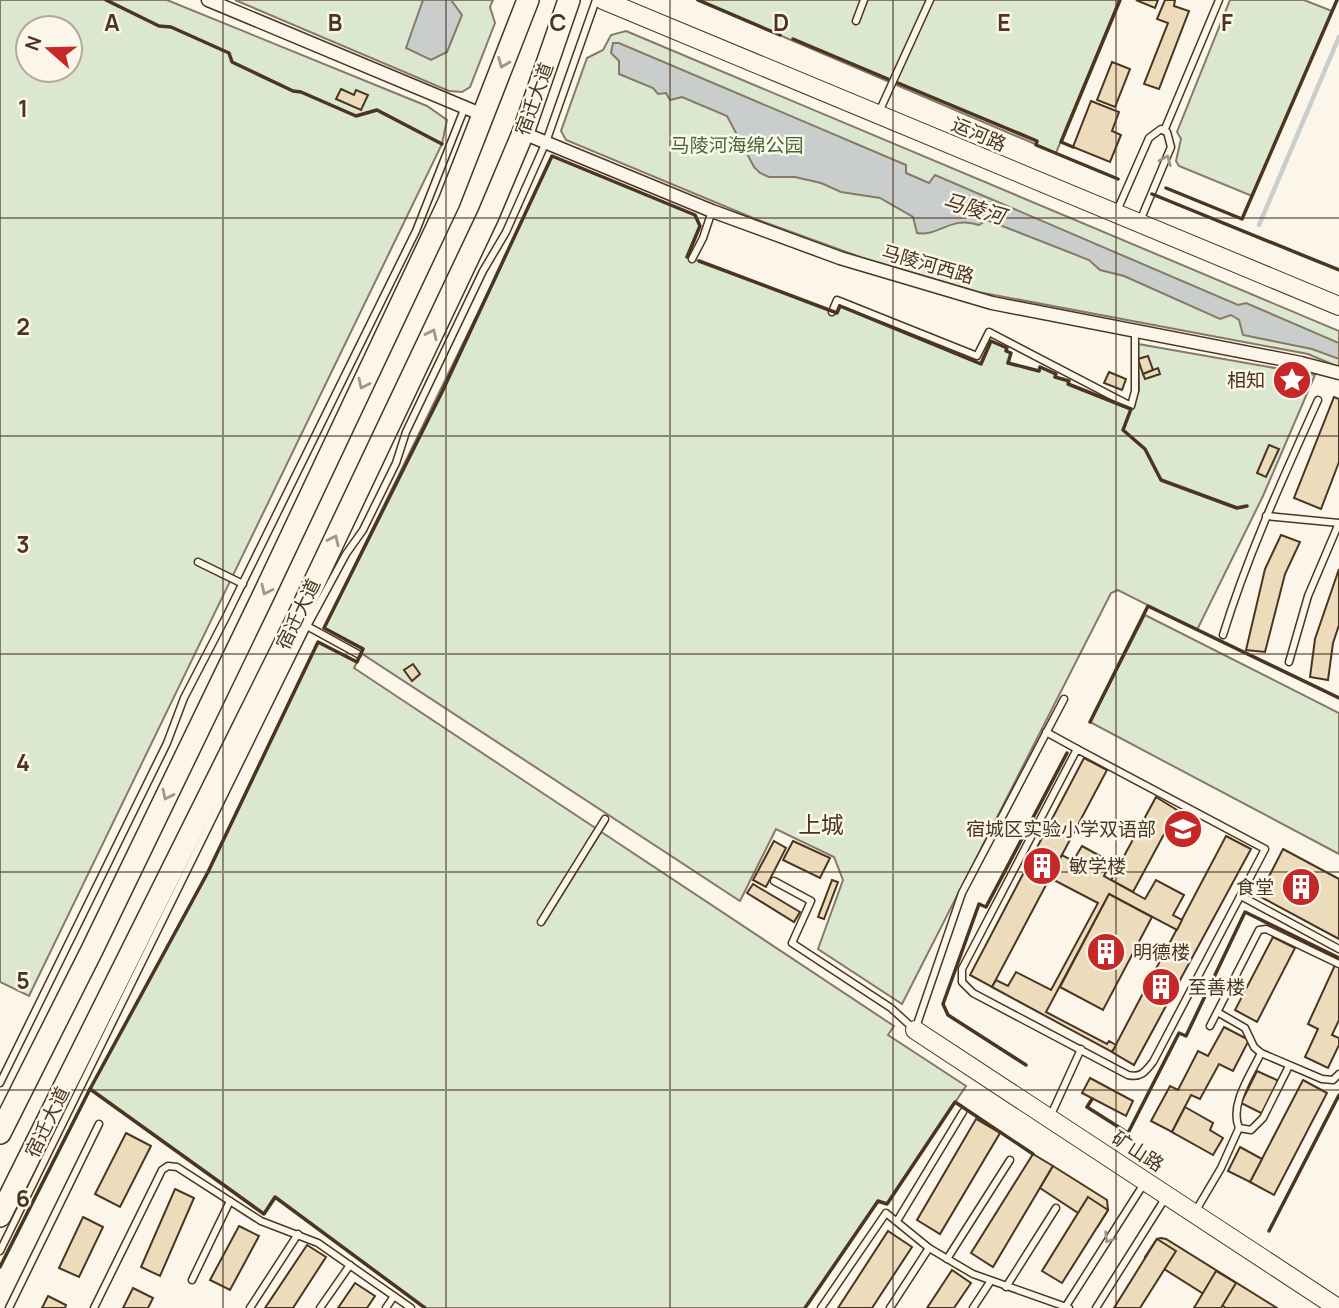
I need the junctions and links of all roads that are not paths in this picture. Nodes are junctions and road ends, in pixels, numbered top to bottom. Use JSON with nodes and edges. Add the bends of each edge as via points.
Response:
{"nodes":[{"id":1,"x":208,"y":0,"type":"edge"},
{"id":2,"x":528,"y":0,"type":"edge"},
{"id":3,"x":569,"y":0,"type":"edge"},
{"id":4,"x":596,"y":0,"type":"edge"},
{"id":5,"x":603,"y":0,"type":"edge"},
{"id":6,"x":864,"y":0,"type":"edge"},
{"id":7,"x":930,"y":0,"type":"edge"},
{"id":8,"x":1219,"y":0,"type":"edge"},
{"id":9,"x":856,"y":21,"type":"dead end"},
{"id":10,"x":474,"y":111,"type":"junction"},
{"id":11,"x":878,"y":114,"type":"junction"},
{"id":12,"x":1164,"y":131,"type":"junction"},
{"id":13,"x":523,"y":133,"type":"junction"},
{"id":14,"x":546,"y":142,"type":"junction"},
{"id":15,"x":712,"y":211,"type":"junction"},
{"id":16,"x":1116,"y":213,"type":"junction"},
{"id":17,"x":1139,"y":223,"type":"junction"},
{"id":18,"x":692,"y":259,"type":"dead end"},
{"id":19,"x":1339,"y":306,"type":"edge"},
{"id":20,"x":832,"y":312,"type":"dead end"},
{"id":21,"x":1135,"y":331,"type":"junction"},
{"id":22,"x":1339,"y":373,"type":"edge"},
{"id":23,"x":1318,"y":400,"type":"dead end"},
{"id":24,"x":1266,"y":516,"type":"junction"},
{"id":25,"x":1339,"y":523,"type":"edge"},
{"id":26,"x":198,"y":562,"type":"dead end"},
{"id":27,"x":243,"y":584,"type":"junction"},
{"id":28,"x":307,"y":626,"type":"junction"},
{"id":29,"x":1223,"y":635,"type":"dead end"},
{"id":30,"x":358,"y":654,"type":"dead end"},
{"id":31,"x":1289,"y":662,"type":"dead end"},
{"id":32,"x":1064,"y":699,"type":"dead end"},
{"id":33,"x":1046,"y":732,"type":"junction"},
{"id":34,"x":1077,"y":749,"type":"junction"},
{"id":35,"x":605,"y":820,"type":"dead end"},
{"id":36,"x":774,"y":881,"type":"dead end"},
{"id":37,"x":1241,"y":895,"type":"junction"},
{"id":38,"x":541,"y":922,"type":"dead end"},
{"id":39,"x":1339,"y":949,"type":"edge"},
{"id":40,"x":1339,"y":964,"type":"edge"},
{"id":41,"x":1219,"y":1013,"type":"junction"},
{"id":42,"x":1210,"y":1026,"type":"dead end"},
{"id":43,"x":915,"y":1030,"type":"junction"},
{"id":44,"x":1081,"y":1049,"type":"junction"},
{"id":45,"x":1261,"y":1054,"type":"junction"},
{"id":46,"x":1289,"y":1066,"type":"junction"},
{"id":47,"x":1339,"y":1074,"type":"edge"},
{"id":48,"x":0,"y":1083,"type":"edge"},
{"id":49,"x":963,"y":1112,"type":"dead end"},
{"id":50,"x":1049,"y":1117,"type":"junction"},
{"id":51,"x":99,"y":1124,"type":"dead end"},
{"id":52,"x":1239,"y":1128,"type":"junction"},
{"id":53,"x":0,"y":1133,"type":"edge"},
{"id":54,"x":1010,"y":1160,"type":"dead end"},
{"id":55,"x":1146,"y":1181,"type":"junction"},
{"id":56,"x":1168,"y":1195,"type":"junction"},
{"id":57,"x":230,"y":1201,"type":"junction"},
{"id":58,"x":1056,"y":1209,"type":"dead end"},
{"id":59,"x":1194,"y":1213,"type":"junction"},
{"id":60,"x":0,"y":1216,"type":"edge"},
{"id":61,"x":897,"y":1221,"type":"junction"},
{"id":62,"x":298,"y":1234,"type":"junction"},
{"id":63,"x":929,"y":1248,"type":"junction"},
{"id":64,"x":0,"y":1251,"type":"edge"},
{"id":65,"x":947,"y":1259,"type":"junction"},
{"id":66,"x":350,"y":1265,"type":"junction"},
{"id":67,"x":192,"y":1280,"type":"dead end"},
{"id":68,"x":990,"y":1282,"type":"junction"},
{"id":69,"x":1006,"y":1287,"type":"junction"},
{"id":70,"x":394,"y":1296,"type":"junction"},
{"id":71,"x":1053,"y":1305,"type":"edge"},
{"id":72,"x":1068,"y":1307,"type":"edge"},
{"id":73,"x":9,"y":1308,"type":"edge"},
{"id":74,"x":94,"y":1308,"type":"edge"},
{"id":75,"x":250,"y":1308,"type":"edge"},
{"id":76,"x":320,"y":1308,"type":"edge"},
{"id":77,"x":386,"y":1308,"type":"edge"},
{"id":78,"x":411,"y":1308,"type":"edge"},
{"id":79,"x":821,"y":1308,"type":"edge"},
{"id":80,"x":890,"y":1308,"type":"edge"},
{"id":81,"x":973,"y":1308,"type":"edge"},
{"id":82,"x":1096,"y":1308,"type":"edge"},
{"id":83,"x":1338,"y":1308,"type":"edge"}],
"edges":[{"from":1,"to":10,"type":"street"},
{"from":2,"to":10,"type":"main road","name":"宿迁大道","one_way":true},
{"from":3,"to":13,"type":"main road","name":"宿迁大道"},
{"from":4,"to":14,"type":"lane"},
{"from":5,"to":11,"type":"street","name":"运河路"},
{"from":6,"to":9,"type":"lane"},
{"from":7,"to":11,"type":"lane"},
{"from":8,"to":12,"type":"lane"},
{"from":10,"to":27,"type":"lane"},
{"from":10,"to":53,"type":"main road","name":"宿迁大道","one_way":true,"via":[[449,202],[264,596]]},
{"from":11,"to":16,"type":"street","name":"运河路"},
{"from":12,"to":16,"type":"lane","via":[[1149,138]]},
{"from":17,"to":12,"type":"lane","one_way":true,"via":[[1171,147]]},
{"from":13,"to":14,"type":"street","name":"马陵河西路"},
{"from":60,"to":13,"type":"main road","name":"宿迁大道","one_way":true,"via":[[303,607]]},
{"from":14,"to":15,"type":"street","name":"马陵河西路"},
{"from":14,"to":28,"type":"lane","via":[[363,530]]},
{"from":15,"to":18,"type":"lane"},
{"from":15,"to":21,"type":"street","name":"马陵河西路","via":[[840,258],[992,303]]},
{"from":16,"to":17,"type":"street","name":"运河路"},
{"from":17,"to":19,"type":"street","name":"运河路"},
{"from":20,"to":21,"type":"lane","via":[[837,300],[977,356],[989,332],[1131,406]]},
{"from":21,"to":22,"type":"street","name":"马陵河西路"},
{"from":23,"to":24,"type":"lane"},
{"from":24,"to":25,"type":"lane"},
{"from":24,"to":29,"type":"lane"},
{"from":25,"to":31,"type":"lane","via":[[1308,596]]},
{"from":26,"to":27,"type":"lane"},
{"from":27,"to":48,"type":"lane","via":[[189,686],[167,743]]},
{"from":28,"to":30,"type":"lane"},
{"from":28,"to":64,"type":"lane"},
{"from":32,"to":33,"type":"lane"},
{"from":33,"to":34,"type":"lane"},
{"from":33,"to":43,"type":"lane","via":[[962,893]]},
{"from":34,"to":37,"type":"lane","via":[[1265,849]]},
{"from":34,"to":44,"type":"lane","via":[[961,976],[973,993]]},
{"from":35,"to":38,"type":"lane"},
{"from":36,"to":43,"type":"lane","via":[[811,901],[792,943]]},
{"from":37,"to":39,"type":"lane"},
{"from":37,"to":44,"type":"lane","via":[[1142,1075],[1128,1075]]},
{"from":40,"to":41,"type":"lane","via":[[1263,929]]},
{"from":41,"to":42,"type":"lane"},
{"from":41,"to":45,"type":"lane","via":[[1245,1028]]},
{"from":43,"to":50,"type":"street","name":"矿山路"},
{"from":44,"to":50,"type":"lane"},
{"from":45,"to":46,"type":"lane"},
{"from":45,"to":52,"type":"lane","via":[[1239,1101]]},
{"from":46,"to":47,"type":"lane","via":[[1329,1081]]},
{"from":46,"to":52,"type":"lane","via":[[1260,1124],[1247,1131]]},
{"from":49,"to":61,"type":"lane"},
{"from":50,"to":55,"type":"street","name":"矿山路"},
{"from":51,"to":73,"type":"lane"},
{"from":52,"to":59,"type":"lane"},
{"from":54,"to":65,"type":"lane"},
{"from":55,"to":56,"type":"street","name":"矿山路"},
{"from":55,"to":72,"type":"lane","one_way":true},
{"from":56,"to":59,"type":"street","name":"矿山路"},
{"from":56,"to":82,"type":"lane"},
{"from":57,"to":62,"type":"lane","via":[[261,1221]]},
{"from":57,"to":67,"type":"lane"},
{"from":57,"to":74,"type":"lane","via":[[177,1167],[162,1170]]},
{"from":58,"to":69,"type":"lane"},
{"from":59,"to":83,"type":"street","name":"矿山路"},
{"from":61,"to":63,"type":"lane"},
{"from":61,"to":79,"type":"lane","via":[[886,1213]]},
{"from":62,"to":66,"type":"lane"},
{"from":62,"to":75,"type":"lane"},
{"from":63,"to":65,"type":"lane"},
{"from":63,"to":80,"type":"lane"},
{"from":65,"to":68,"type":"lane"},
{"from":66,"to":70,"type":"lane"},
{"from":66,"to":76,"type":"lane"},
{"from":68,"to":69,"type":"lane"},
{"from":68,"to":81,"type":"lane"},
{"from":69,"to":71,"type":"lane"},
{"from":70,"to":77,"type":"lane"},
{"from":70,"to":78,"type":"lane"},
{"from":71,"to":72,"type":"lane"}]}
